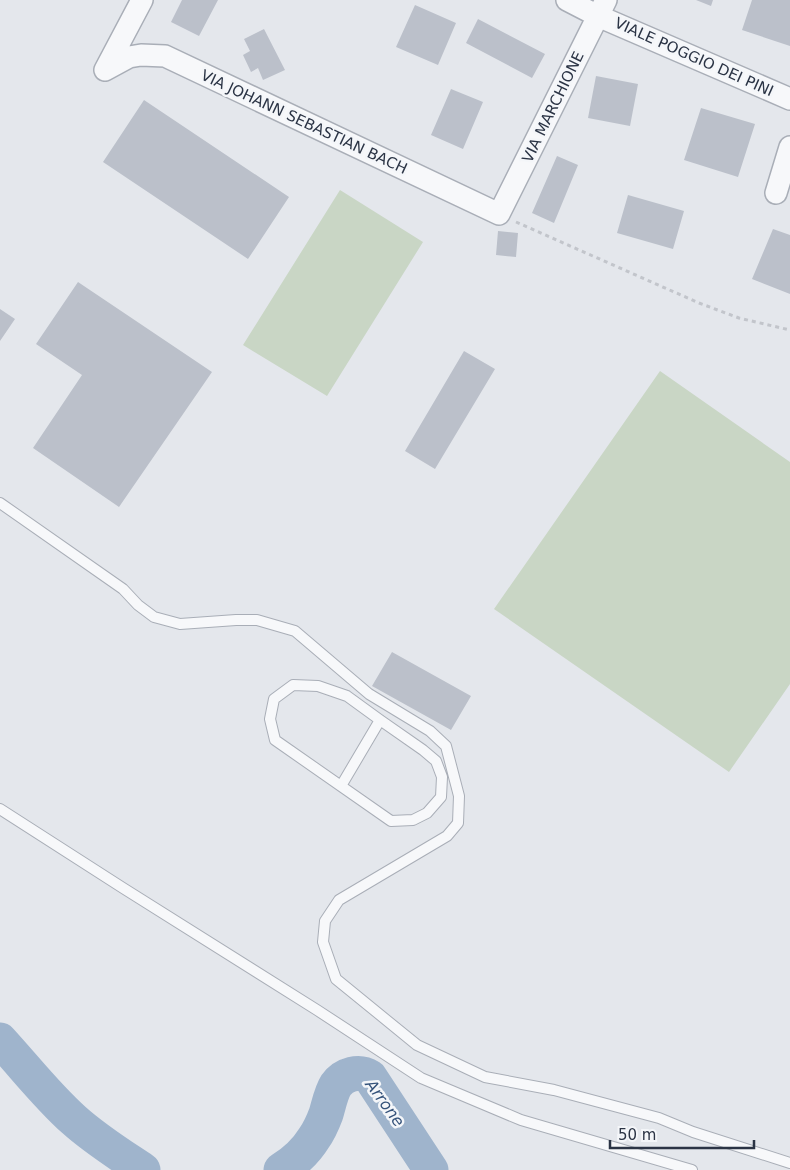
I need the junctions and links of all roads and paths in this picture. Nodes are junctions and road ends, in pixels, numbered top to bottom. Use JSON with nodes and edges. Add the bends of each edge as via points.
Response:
{"nodes":[{"id":1,"x":142,"y":0,"type":"edge"},
{"id":2,"x":567,"y":0,"type":"edge"},
{"id":3,"x":602,"y":8,"type":"edge"},
{"id":4,"x":790,"y":99,"type":"edge"},
{"id":5,"x":790,"y":147,"type":"edge"},
{"id":6,"x":776,"y":193,"type":"dead end"},
{"id":7,"x":500,"y":214,"type":"junction"},
{"id":8,"x":790,"y":330,"type":"edge"},
{"id":9,"x":0,"y":504,"type":"edge"},
{"id":10,"x":380,"y":720,"type":"junction"},
{"id":11,"x":450,"y":758,"type":"junction"},
{"id":12,"x":436,"y":761,"type":"junction"},
{"id":13,"x":341,"y":786,"type":"junction"},
{"id":14,"x":0,"y":809,"type":"edge"},
{"id":15,"x":790,"y":1163,"type":"edge"},
{"id":16,"x":692,"y":1170,"type":"edge"}],
"edges":[{"from":1,"to":7,"type":"street","name":"VIA JOHANN SEBASTIAN BACH","via":[[105,70],[129,57],[166,56]]},
{"from":2,"to":3,"type":"street","name":"VIALE POGGIO DEI PINI"},
{"from":3,"to":4,"type":"street","name":"VIALE POGGIO DEI PINI"},
{"from":3,"to":7,"type":"street","name":"VIA MARCHIONE"},
{"from":5,"to":6,"type":"street"},
{"from":7,"to":8,"type":"path","via":[[699,303],[739,318]]},
{"from":9,"to":11,"type":"lane","via":[[123,589],[154,617],[180,624],[257,620],[295,630],[369,694],[430,731],[446,746]]},
{"from":10,"to":12,"type":"lane"},
{"from":10,"to":13,"type":"lane"},
{"from":10,"to":13,"type":"lane","via":[[347,696],[318,686],[293,685],[274,699],[270,719],[275,740]]},
{"from":11,"to":12,"type":"lane"},
{"from":11,"to":15,"type":"lane","via":[[459,796],[458,823],[446,836],[338,900],[325,921],[323,942],[336,979],[417,1045],[485,1077],[554,1090],[660,1118],[692,1132]]},
{"from":12,"to":13,"type":"lane","via":[[442,777],[441,797],[427,813],[412,820],[391,821]]},
{"from":14,"to":16,"type":"lane","via":[[421,1078],[522,1120]]}]}
